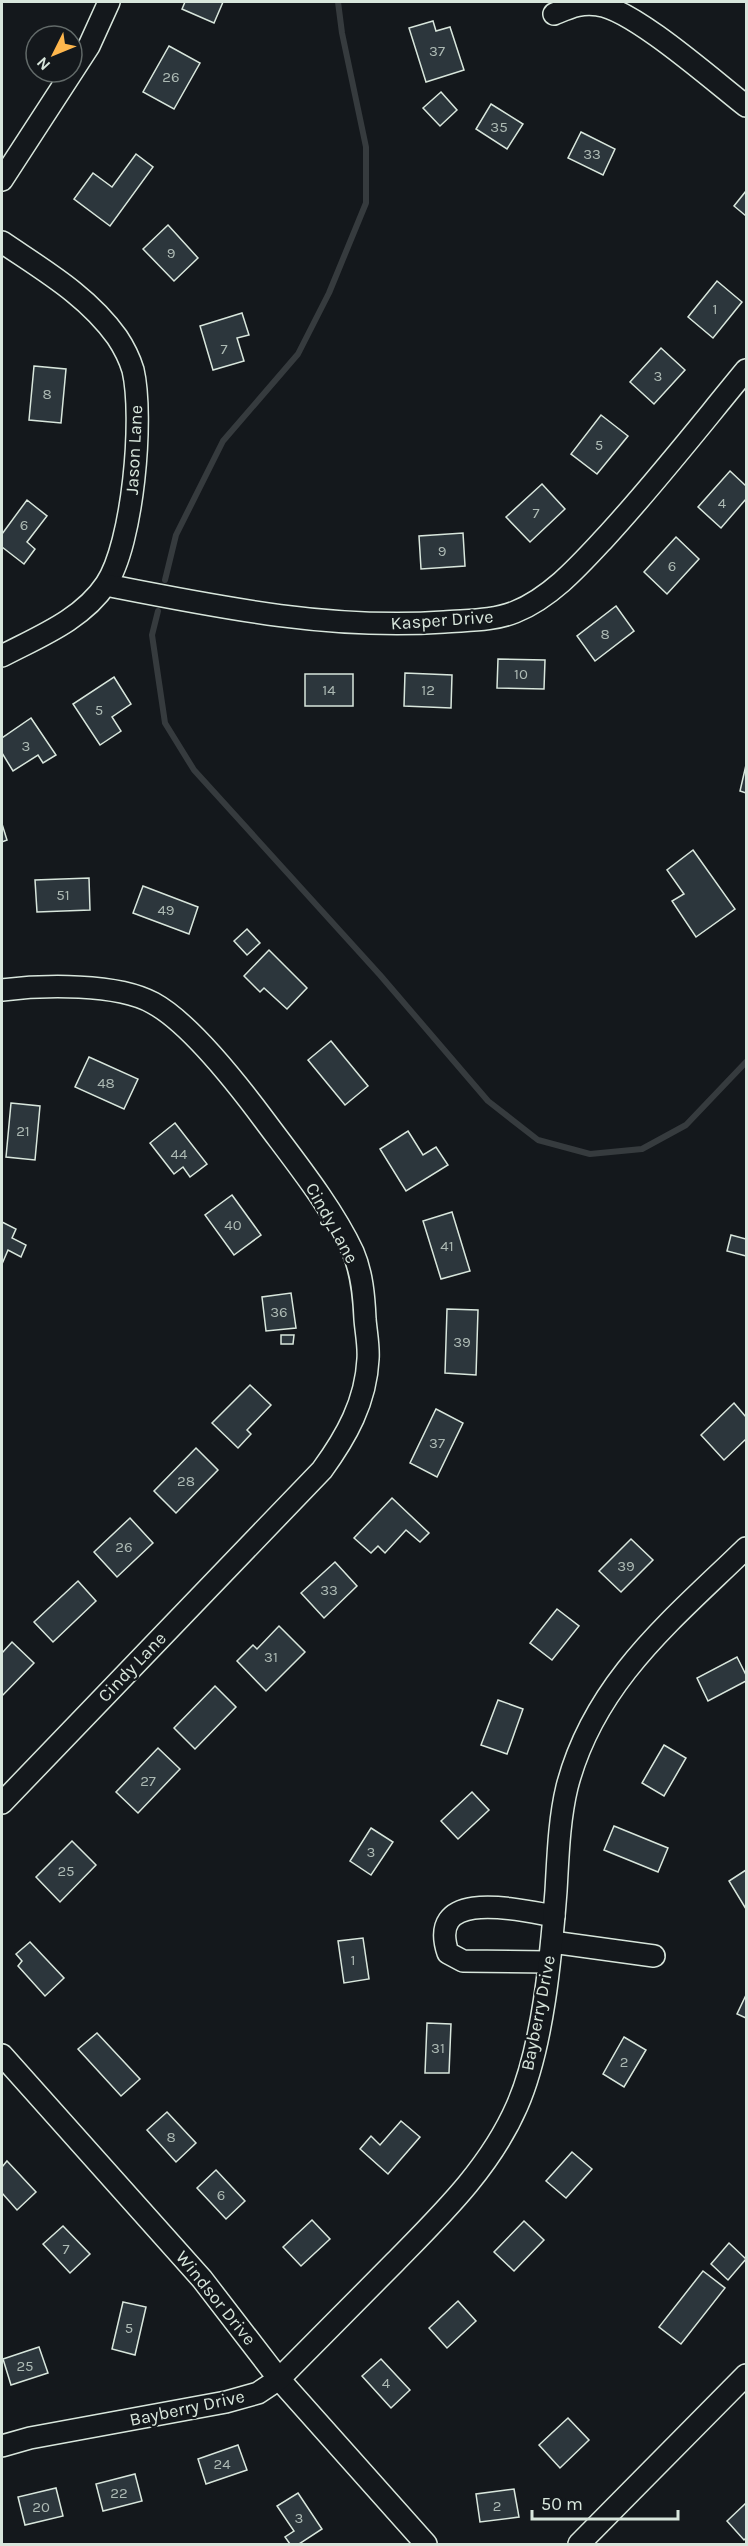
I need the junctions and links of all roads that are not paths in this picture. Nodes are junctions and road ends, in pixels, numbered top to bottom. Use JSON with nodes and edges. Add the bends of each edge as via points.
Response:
{"nodes":[{"id":1,"x":109,"y":2,"type":"edge"},
{"id":2,"x":554,"y":14,"type":"dead end"},
{"id":3,"x":747,"y":106,"type":"edge"},
{"id":4,"x":2,"y":180,"type":"edge"},
{"id":5,"x":2,"y":242,"type":"edge"},
{"id":6,"x":747,"y":370,"type":"edge"},
{"id":7,"x":106,"y":585,"type":"junction"},
{"id":8,"x":2,"y":656,"type":"edge"},
{"id":9,"x":2,"y":990,"type":"edge"},
{"id":10,"x":743,"y":1557,"type":"edge"},
{"id":11,"x":2,"y":1803,"type":"edge"},
{"id":12,"x":554,"y":1916,"type":"junction"},
{"id":13,"x":550,"y":1952,"type":"junction"},
{"id":14,"x":654,"y":1956,"type":"dead end"},
{"id":15,"x":2,"y":2055,"type":"edge"},
{"id":16,"x":747,"y":2375,"type":"edge"},
{"id":17,"x":279,"y":2379,"type":"junction"},
{"id":18,"x":2,"y":2446,"type":"edge"},
{"id":19,"x":426,"y":2544,"type":"edge"},
{"id":20,"x":579,"y":2544,"type":"edge"}],
"edges":[{"from":1,"to":4,"type":"street","via":[[89,46]]},
{"from":2,"to":3,"type":"street","via":[[577,4],[600,5],[632,18]]},
{"from":5,"to":7,"type":"street","name":"Jason Lane","via":[[94,308],[118,339],[132,368],[137,403],[132,498],[120,556]]},
{"from":6,"to":7,"type":"street","name":"Kasper Drive","via":[[635,506],[577,567],[550,591],[516,612],[491,618],[396,625],[325,621],[245,611]]},
{"from":7,"to":8,"type":"street","name":"Jason Lane","via":[[84,609],[61,625]]},
{"from":9,"to":11,"type":"street","name":"Cindy Lane","via":[[36,986],[123,991],[153,1003],[180,1023],[242,1090],[314,1186],[353,1252],[363,1285],[368,1360],[360,1404],[344,1440],[322,1470]]},
{"from":10,"to":12,"type":"street","name":"Bayberry Drive","via":[[647,1644],[596,1715],[566,1789]]},
{"from":12,"to":13,"type":"street","name":"Bayberry Drive"},
{"from":12,"to":13,"type":"street","via":[[494,1908],[460,1910],[446,1922],[444,1935],[448,1953],[463,1961]]},
{"from":13,"to":14,"type":"street"},
{"from":13,"to":17,"type":"street","name":"Bayberry Drive","via":[[534,2053],[518,2104],[501,2137],[456,2200]]},
{"from":15,"to":17,"type":"street","name":"Windsor Drive","via":[[202,2278]]},
{"from":16,"to":20,"type":"street"},
{"from":17,"to":18,"type":"street","name":"Bayberry Drive","via":[[258,2393],[226,2402]]},
{"from":17,"to":19,"type":"street","name":"Windsor Drive"}]}
